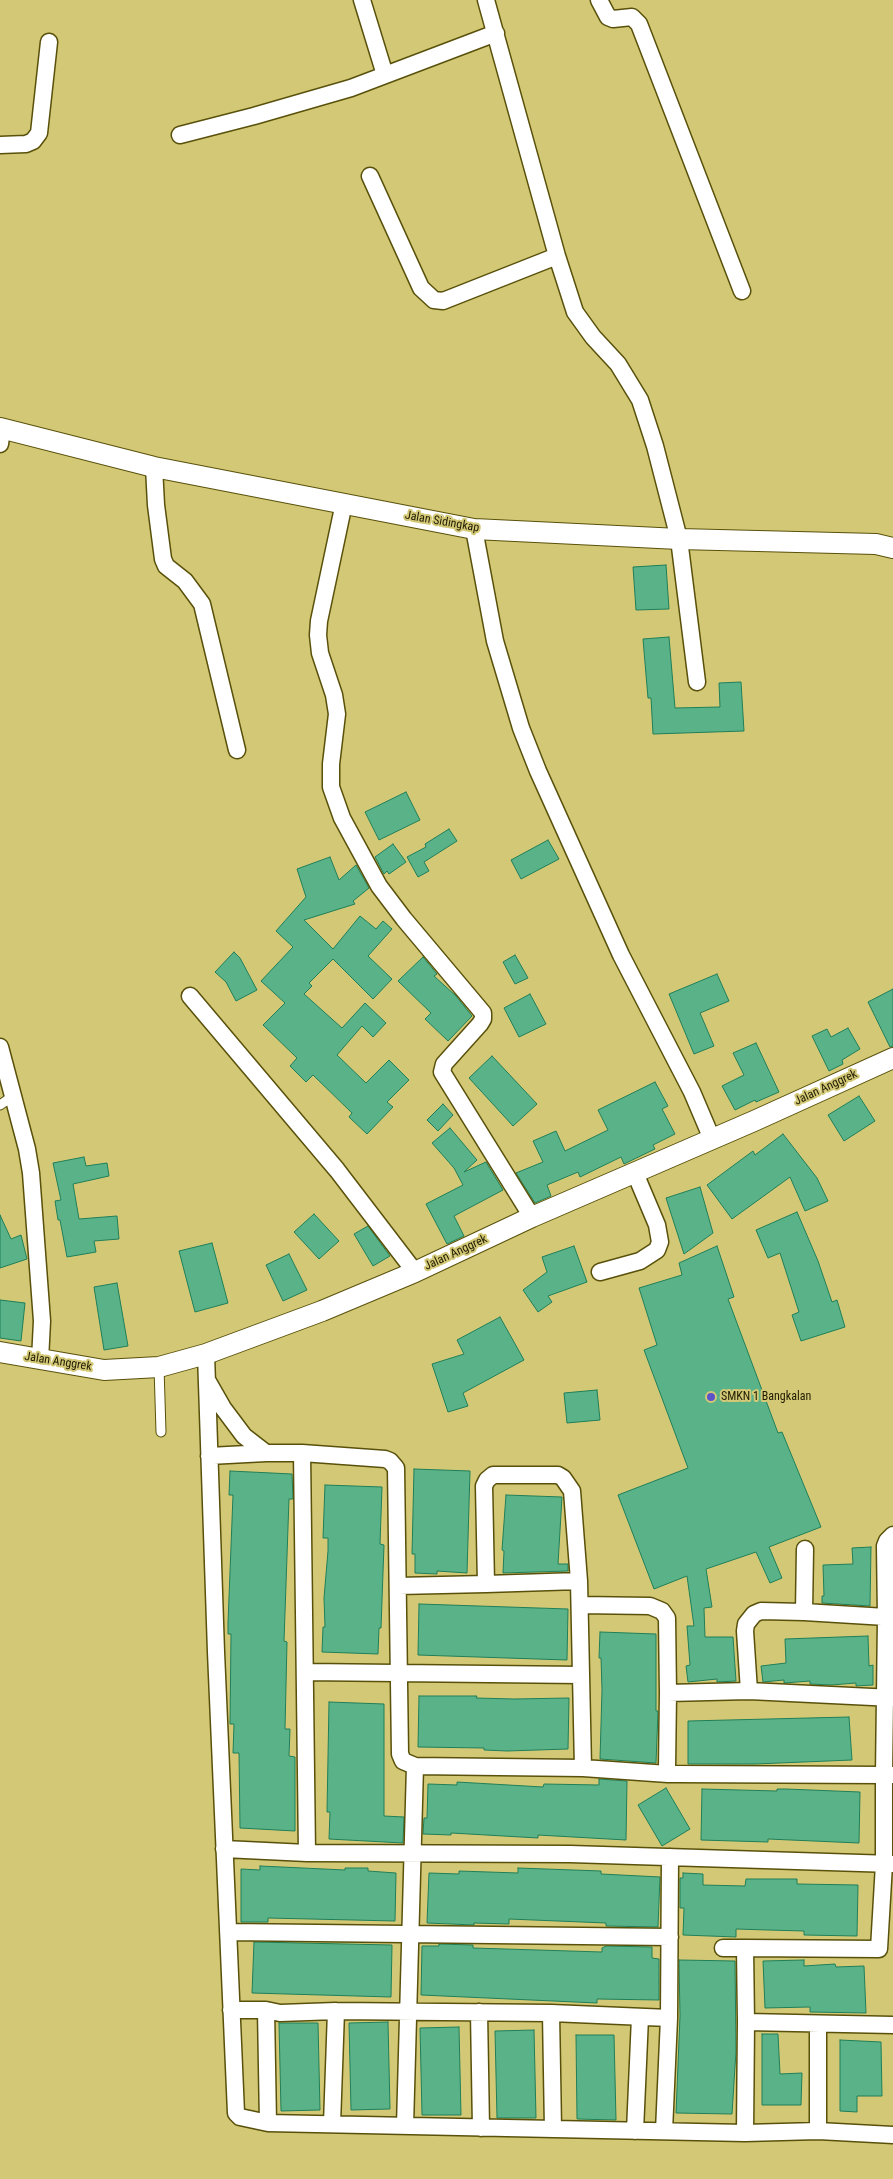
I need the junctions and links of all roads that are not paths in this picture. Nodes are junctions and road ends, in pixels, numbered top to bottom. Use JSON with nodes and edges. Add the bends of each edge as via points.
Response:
{"nodes":[{"id":1,"x":362,"y":0,"type":"edge"},
{"id":2,"x":486,"y":0,"type":"edge"},
{"id":3,"x":599,"y":0,"type":"edge"},
{"id":4,"x":496,"y":33,"type":"junction"},
{"id":5,"x":49,"y":42,"type":"dead end"},
{"id":6,"x":385,"y":75,"type":"junction"},
{"id":7,"x":180,"y":135,"type":"dead end"},
{"id":8,"x":0,"y":145,"type":"edge"},
{"id":9,"x":370,"y":176,"type":"dead end"},
{"id":10,"x":557,"y":256,"type":"junction"},
{"id":11,"x":742,"y":291,"type":"dead end"},
{"id":12,"x":1,"y":434,"type":"edge"},
{"id":13,"x":154,"y":467,"type":"junction"},
{"id":14,"x":344,"y":503,"type":"junction"},
{"id":15,"x":474,"y":529,"type":"junction"},
{"id":16,"x":679,"y":539,"type":"junction"},
{"id":17,"x":893,"y":548,"type":"edge"},
{"id":18,"x":697,"y":682,"type":"dead end"},
{"id":19,"x":238,"y":750,"type":"dead end"},
{"id":20,"x":190,"y":996,"type":"dead end"},
{"id":21,"x":0,"y":1047,"type":"edge"},
{"id":22,"x":893,"y":1058,"type":"edge"},
{"id":23,"x":7,"y":1101,"type":"edge"},
{"id":24,"x":712,"y":1139,"type":"junction"},
{"id":25,"x":635,"y":1172,"type":"junction"},
{"id":26,"x":532,"y":1217,"type":"junction"},
{"id":27,"x":414,"y":1272,"type":"junction"},
{"id":28,"x":600,"y":1272,"type":"dead end"},
{"id":29,"x":0,"y":1352,"type":"edge"},
{"id":30,"x":206,"y":1354,"type":"junction"},
{"id":31,"x":40,"y":1360,"type":"junction"},
{"id":32,"x":159,"y":1367,"type":"junction"},
{"id":33,"x":206,"y":1377,"type":"junction"},
{"id":34,"x":161,"y":1432,"type":"dead end"},
{"id":35,"x":302,"y":1452,"type":"junction"},
{"id":36,"x":266,"y":1453,"type":"junction"},
{"id":37,"x":209,"y":1456,"type":"junction"},
{"id":38,"x":893,"y":1534,"type":"edge"},
{"id":39,"x":805,"y":1549,"type":"dead end"},
{"id":40,"x":579,"y":1581,"type":"junction"},
{"id":41,"x":486,"y":1584,"type":"junction"},
{"id":42,"x":398,"y":1586,"type":"junction"},
{"id":43,"x":580,"y":1605,"type":"junction"},
{"id":44,"x":804,"y":1612,"type":"junction"},
{"id":45,"x":890,"y":1617,"type":"edge"},
{"id":46,"x":305,"y":1672,"type":"junction"},
{"id":47,"x":399,"y":1673,"type":"junction"},
{"id":48,"x":581,"y":1675,"type":"junction"},
{"id":49,"x":749,"y":1692,"type":"junction"},
{"id":50,"x":668,"y":1693,"type":"junction"},
{"id":51,"x":889,"y":1698,"type":"edge"},
{"id":52,"x":415,"y":1766,"type":"junction"},
{"id":53,"x":583,"y":1768,"type":"junction"},
{"id":54,"x":668,"y":1774,"type":"junction"},
{"id":55,"x":888,"y":1775,"type":"edge"},
{"id":56,"x":224,"y":1849,"type":"junction"},
{"id":57,"x":307,"y":1853,"type":"junction"},
{"id":58,"x":413,"y":1853,"type":"junction"},
{"id":59,"x":670,"y":1857,"type":"junction"},
{"id":60,"x":888,"y":1864,"type":"edge"},
{"id":61,"x":228,"y":1932,"type":"junction"},
{"id":62,"x":411,"y":1935,"type":"junction"},
{"id":63,"x":670,"y":1937,"type":"junction"},
{"id":64,"x":723,"y":1948,"type":"dead end"},
{"id":65,"x":745,"y":1948,"type":"junction"},
{"id":66,"x":886,"y":1949,"type":"edge"},
{"id":67,"x":231,"y":2010,"type":"junction"},
{"id":68,"x":266,"y":2010,"type":"junction"},
{"id":69,"x":336,"y":2011,"type":"junction"},
{"id":70,"x":407,"y":2012,"type":"junction"},
{"id":71,"x":479,"y":2012,"type":"junction"},
{"id":72,"x":551,"y":2013,"type":"junction"},
{"id":73,"x":640,"y":2017,"type":"junction"},
{"id":74,"x":669,"y":2018,"type":"junction"},
{"id":75,"x":746,"y":2022,"type":"junction"},
{"id":76,"x":818,"y":2024,"type":"junction"},
{"id":77,"x":893,"y":2026,"type":"edge"},
{"id":78,"x":268,"y":2123,"type":"junction"},
{"id":79,"x":332,"y":2124,"type":"junction"},
{"id":80,"x":405,"y":2126,"type":"junction"},
{"id":81,"x":481,"y":2128,"type":"junction"},
{"id":82,"x":552,"y":2129,"type":"junction"},
{"id":83,"x":635,"y":2130,"type":"junction"},
{"id":84,"x":664,"y":2131,"type":"junction"},
{"id":85,"x":818,"y":2131,"type":"junction"},
{"id":86,"x":745,"y":2133,"type":"junction"},
{"id":87,"x":893,"y":2136,"type":"edge"}],
"edges":[{"from":1,"to":6,"type":"street"},
{"from":2,"to":4,"type":"street"},
{"from":3,"to":11,"type":"street","via":[[608,17],[632,17],[639,24]]},
{"from":4,"to":6,"type":"street"},
{"from":4,"to":10,"type":"street"},
{"from":5,"to":8,"type":"street","via":[[38,133],[33,141],[26,144]]},
{"from":6,"to":7,"type":"street","via":[[351,88]]},
{"from":9,"to":10,"type":"street","via":[[421,288],[434,300],[443,301]]},
{"from":10,"to":16,"type":"street","via":[[575,312],[593,338],[618,364],[640,400]]},
{"from":12,"to":13,"type":"street","name":"Jalan Sidingkap"},
{"from":13,"to":14,"type":"street","name":"Jalan Sidingkap"},
{"from":13,"to":19,"type":"street","via":[[163,559],[202,604]]},
{"from":14,"to":15,"type":"street","name":"Jalan Sidingkap"},
{"from":14,"to":26,"type":"street","via":[[318,635],[337,714],[331,787],[342,818],[379,886],[483,1013],[480,1024],[444,1064],[442,1072]]},
{"from":15,"to":16,"type":"street","name":"Jalan Sidingkap"},
{"from":15,"to":24,"type":"street","via":[[495,641],[521,728],[621,955],[692,1092]]},
{"from":16,"to":17,"type":"street","name":"Jalan Sidingkap","via":[[876,544]]},
{"from":16,"to":18,"type":"street"},
{"from":20,"to":27,"type":"street","via":[[337,1170]]},
{"from":21,"to":23,"type":"street"},
{"from":22,"to":24,"type":"street","name":"Jalan Anggrek"},
{"from":23,"to":31,"type":"street","via":[[27,1149],[34,1197],[42,1321]]},
{"from":24,"to":25,"type":"street","name":"Jalan Anggrek"},
{"from":25,"to":26,"type":"street","name":"Jalan Anggrek"},
{"from":25,"to":28,"type":"street","via":[[657,1225],[660,1242],[657,1250],[640,1261]]},
{"from":26,"to":27,"type":"street","name":"Jalan Anggrek"},
{"from":27,"to":30,"type":"street","name":"Jalan Anggrek","via":[[322,1311]]},
{"from":29,"to":31,"type":"street","name":"Jalan Anggrek"},
{"from":30,"to":32,"type":"street","name":"Jalan Anggrek"},
{"from":30,"to":33,"type":"street"},
{"from":31,"to":32,"type":"street","name":"Jalan Anggrek","via":[[104,1370]]},
{"from":32,"to":34,"type":"lane"},
{"from":33,"to":36,"type":"street","via":[[244,1436]]},
{"from":33,"to":37,"type":"street"},
{"from":35,"to":36,"type":"street"},
{"from":35,"to":42,"type":"street","via":[[384,1459],[394,1464],[397,1472]]},
{"from":35,"to":46,"type":"street"},
{"from":36,"to":37,"type":"street"},
{"from":37,"to":56,"type":"street"},
{"from":38,"to":45,"type":"street","via":[[885,1546]]},
{"from":39,"to":44,"type":"street"},
{"from":40,"to":41,"type":"street"},
{"from":40,"to":41,"type":"street","via":[[572,1491],[567,1482],[558,1475],[493,1476],[484,1486]]},
{"from":40,"to":43,"type":"street"},
{"from":41,"to":42,"type":"street"},
{"from":42,"to":47,"type":"street"},
{"from":43,"to":48,"type":"street"},
{"from":43,"to":50,"type":"street","via":[[650,1606],[662,1611],[667,1618]]},
{"from":44,"to":45,"type":"street"},
{"from":44,"to":49,"type":"street","via":[[761,1611],[750,1618],[745,1631]]},
{"from":45,"to":51,"type":"street"},
{"from":46,"to":47,"type":"street"},
{"from":46,"to":57,"type":"street"},
{"from":47,"to":48,"type":"street"},
{"from":47,"to":52,"type":"street","via":[[400,1757]]},
{"from":48,"to":53,"type":"street"},
{"from":49,"to":50,"type":"street"},
{"from":49,"to":51,"type":"street"},
{"from":50,"to":54,"type":"street"},
{"from":51,"to":55,"type":"street"},
{"from":52,"to":53,"type":"street"},
{"from":52,"to":58,"type":"street"},
{"from":53,"to":54,"type":"street"},
{"from":54,"to":55,"type":"street"},
{"from":55,"to":60,"type":"street"},
{"from":56,"to":57,"type":"street"},
{"from":56,"to":61,"type":"street"},
{"from":57,"to":58,"type":"street"},
{"from":58,"to":59,"type":"street"},
{"from":58,"to":62,"type":"street"},
{"from":59,"to":60,"type":"street"},
{"from":59,"to":63,"type":"street"},
{"from":60,"to":66,"type":"street"},
{"from":61,"to":62,"type":"street"},
{"from":61,"to":67,"type":"street"},
{"from":62,"to":63,"type":"street"},
{"from":62,"to":70,"type":"street"},
{"from":63,"to":74,"type":"street"},
{"from":64,"to":65,"type":"street"},
{"from":65,"to":66,"type":"street"},
{"from":65,"to":75,"type":"street"},
{"from":67,"to":68,"type":"street"},
{"from":67,"to":78,"type":"street","via":[[236,2113],[240,2117]]},
{"from":68,"to":69,"type":"street","via":[[280,2013]]},
{"from":68,"to":78,"type":"street"},
{"from":69,"to":70,"type":"street"},
{"from":69,"to":79,"type":"street"},
{"from":70,"to":71,"type":"street"},
{"from":70,"to":80,"type":"street"},
{"from":71,"to":72,"type":"street"},
{"from":71,"to":81,"type":"street"},
{"from":72,"to":73,"type":"street"},
{"from":72,"to":82,"type":"street"},
{"from":73,"to":74,"type":"street"},
{"from":73,"to":83,"type":"street"},
{"from":74,"to":84,"type":"street"},
{"from":75,"to":76,"type":"street"},
{"from":75,"to":86,"type":"street"},
{"from":76,"to":77,"type":"street"},
{"from":76,"to":85,"type":"street"},
{"from":78,"to":79,"type":"street"},
{"from":79,"to":80,"type":"street"},
{"from":80,"to":81,"type":"street"},
{"from":81,"to":82,"type":"street"},
{"from":82,"to":83,"type":"street"},
{"from":83,"to":84,"type":"street"},
{"from":84,"to":86,"type":"street"},
{"from":85,"to":86,"type":"street"},
{"from":85,"to":87,"type":"street"}]}
